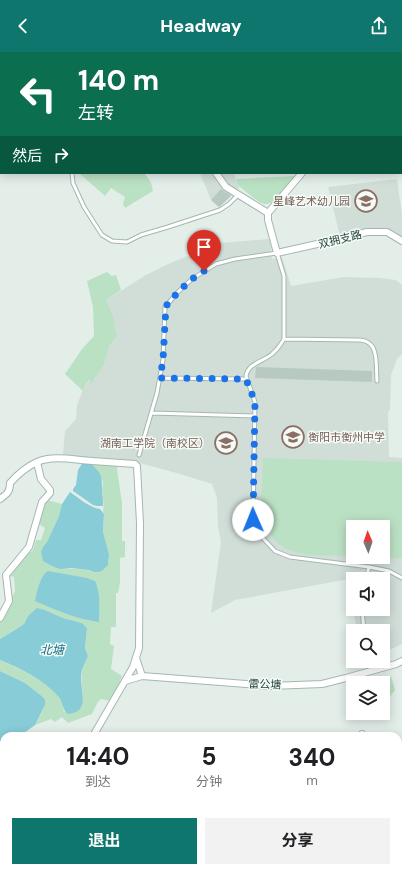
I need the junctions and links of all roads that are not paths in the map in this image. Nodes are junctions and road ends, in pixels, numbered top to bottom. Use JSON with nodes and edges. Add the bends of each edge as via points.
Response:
{"nodes":[{"id":1,"x":72,"y":174,"type":"edge"},
{"id":2,"x":217,"y":174,"type":"edge"},
{"id":3,"x":301,"y":174,"type":"edge"},
{"id":4,"x":238,"y":195,"type":"junction"},
{"id":5,"x":268,"y":213,"type":"junction"},
{"id":6,"x":402,"y":241,"type":"edge"},
{"id":7,"x":277,"y":253,"type":"junction"},
{"id":8,"x":284,"y":339,"type":"junction"},
{"id":9,"x":160,"y":378,"type":"junction"},
{"id":10,"x":246,"y":379,"type":"junction"},
{"id":11,"x":377,"y":381,"type":"dead end"},
{"id":12,"x":152,"y":413,"type":"junction"},
{"id":13,"x":255,"y":416,"type":"junction"},
{"id":14,"x":139,"y":455,"type":"dead end"},
{"id":15,"x":37,"y":462,"type":"junction"},
{"id":16,"x":0,"y":499,"type":"edge"},
{"id":17,"x":369,"y":566,"type":"junction"},
{"id":18,"x":368,"y":572,"type":"edge"},
{"id":19,"x":402,"y":578,"type":"edge"},
{"id":20,"x":0,"y":618,"type":"edge"},
{"id":21,"x":136,"y":658,"type":"junction"},
{"id":22,"x":402,"y":661,"type":"edge"},
{"id":23,"x":142,"y":676,"type":"junction"},
{"id":24,"x":125,"y":681,"type":"junction"},
{"id":25,"x":95,"y":732,"type":"edge"}],
"edges":[{"from":1,"to":4,"type":"lane","via":[[84,206],[102,235],[112,241],[127,242],[141,235],[220,210]]},
{"from":2,"to":4,"type":"street","via":[[226,187]]},
{"from":3,"to":5,"type":"street"},
{"from":4,"to":5,"type":"street"},
{"from":5,"to":7,"type":"street"},
{"from":6,"to":7,"type":"street","name":"双拥支路","via":[[387,232],[367,232]]},
{"from":7,"to":8,"type":"lane","via":[[284,276]]},
{"from":7,"to":9,"type":"lane","via":[[216,264],[192,279],[178,292],[166,306]]},
{"from":8,"to":10,"type":"lane","via":[[271,355],[249,368]]},
{"from":8,"to":11,"type":"lane","via":[[365,341],[375,350]]},
{"from":9,"to":10,"type":"lane"},
{"from":9,"to":12,"type":"lane"},
{"from":10,"to":13,"type":"lane","via":[[255,402]]},
{"from":12,"to":13,"type":"lane"},
{"from":12,"to":14,"type":"lane"},
{"from":13,"to":17,"type":"lane","via":[[253,520],[259,534],[275,551],[290,557]]},
{"from":15,"to":16,"type":"street","via":[[21,471],[10,483],[6,495]]},
{"from":15,"to":20,"type":"street","via":[[41,479],[50,493],[42,502],[29,547],[6,575],[9,601]]},
{"from":15,"to":21,"type":"street","via":[[62,458],[137,466],[140,523],[139,648]]},
{"from":17,"to":18,"type":"lane"},
{"from":17,"to":19,"type":"lane","via":[[389,571]]},
{"from":21,"to":23,"type":"street"},
{"from":21,"to":24,"type":"street"},
{"from":22,"to":23,"type":"street","name":"雷公塘","via":[[322,684],[271,686]]},
{"from":23,"to":24,"type":"street","name":"雷公塘"},
{"from":24,"to":25,"type":"street"}]}
